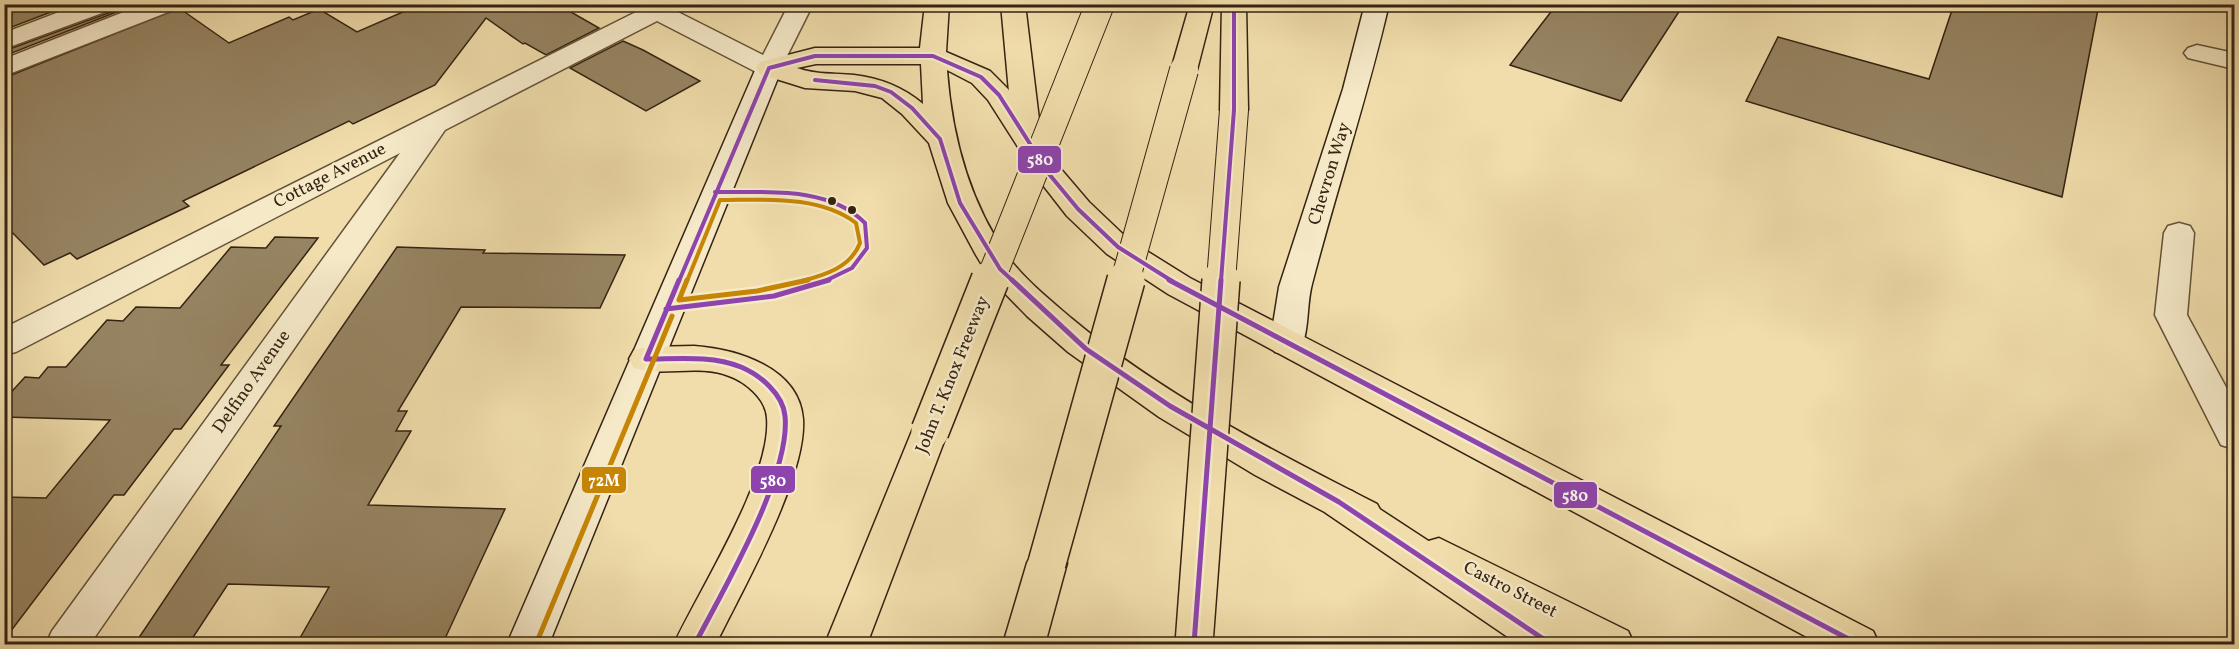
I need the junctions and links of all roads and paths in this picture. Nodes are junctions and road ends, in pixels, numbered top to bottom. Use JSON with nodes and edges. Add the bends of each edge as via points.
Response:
{"nodes":[{"id":1,"x":104,"y":4,"type":"edge"},
{"id":2,"x":167,"y":4,"type":"edge"},
{"id":3,"x":801,"y":4,"type":"edge"},
{"id":4,"x":937,"y":4,"type":"edge"},
{"id":5,"x":1013,"y":4,"type":"edge"},
{"id":6,"x":1100,"y":4,"type":"edge"},
{"id":7,"x":1202,"y":4,"type":"edge"},
{"id":8,"x":1234,"y":4,"type":"edge"},
{"id":9,"x":1377,"y":4,"type":"edge"},
{"id":10,"x":649,"y":8,"type":"edge"},
{"id":11,"x":4,"y":42,"type":"edge"},
{"id":12,"x":2197,"y":53,"type":"dead end"},
{"id":13,"x":933,"y":56,"type":"junction"},
{"id":14,"x":2235,"y":62,"type":"edge"},
{"id":15,"x":4,"y":68,"type":"edge"},
{"id":16,"x":769,"y":68,"type":"junction"},
{"id":17,"x":438,"y":120,"type":"junction"},
{"id":18,"x":1027,"y":136,"type":"junction"},
{"id":19,"x":940,"y":139,"type":"junction"},
{"id":20,"x":2179,"y":233,"type":"dead end"},
{"id":21,"x":10,"y":331,"type":"edge"},
{"id":22,"x":1287,"y":343,"type":"junction"},
{"id":23,"x":646,"y":359,"type":"junction"},
{"id":24,"x":2235,"y":435,"type":"edge"},
{"id":25,"x":1339,"y":502,"type":"junction"},
{"id":26,"x":67,"y":645,"type":"edge"},
{"id":27,"x":528,"y":645,"type":"edge"},
{"id":28,"x":695,"y":645,"type":"edge"},
{"id":29,"x":846,"y":645,"type":"edge"},
{"id":30,"x":1024,"y":645,"type":"edge"},
{"id":31,"x":1194,"y":645,"type":"edge"},
{"id":32,"x":1551,"y":645,"type":"edge"},
{"id":33,"x":1612,"y":645,"type":"edge"},
{"id":34,"x":1858,"y":645,"type":"edge"}],
"edges":[{"from":1,"to":11,"type":"street"},
{"from":2,"to":15,"type":"street"},
{"from":3,"to":16,"type":"street"},
{"from":4,"to":13,"type":"main road"},
{"from":5,"to":18,"type":"main road"},
{"from":6,"to":29,"type":"main road","name":"John T. Knox Freeway","bridge":true},
{"from":7,"to":30,"type":"main road","bridge":true},
{"from":8,"to":31,"type":"main road","bridge":true,"via":[[1234,110]]},
{"from":9,"to":22,"type":"street","name":"Chevron Way","via":[[1353,100],[1294,287]]},
{"from":10,"to":16,"type":"street","name":"Castro Street"},
{"from":10,"to":17,"type":"street","name":"Cottage Avenue"},
{"from":12,"to":14,"type":"street"},
{"from":13,"to":16,"type":"main road","via":[[815,56]]},
{"from":13,"to":18,"type":"main road","via":[[981,77],[999,95]]},
{"from":13,"to":19,"type":"main road"},
{"from":16,"to":19,"type":"main road","name":"Castro Street","via":[[805,80],[856,83],[891,92]]},
{"from":16,"to":23,"type":"street"},
{"from":17,"to":21,"type":"street","name":"Cottage Avenue"},
{"from":17,"to":26,"type":"street","name":"Delfino Avenue"},
{"from":18,"to":22,"type":"main road","via":[[1049,174],[1118,247],[1179,286]]},
{"from":19,"to":25,"type":"main road","name":"Castro Street","via":[[960,203],[1000,269],[1086,349],[1170,406]]},
{"from":20,"to":24,"type":"street","via":[[2170,315]]},
{"from":22,"to":34,"type":"main road"},
{"from":23,"to":27,"type":"street"},
{"from":23,"to":28,"type":"main road","via":[[715,359],[742,368],[777,395],[785,417],[784,447],[771,487]]},
{"from":25,"to":32,"type":"main road"},
{"from":25,"to":33,"type":"main road","name":"Castro Street"}]}
